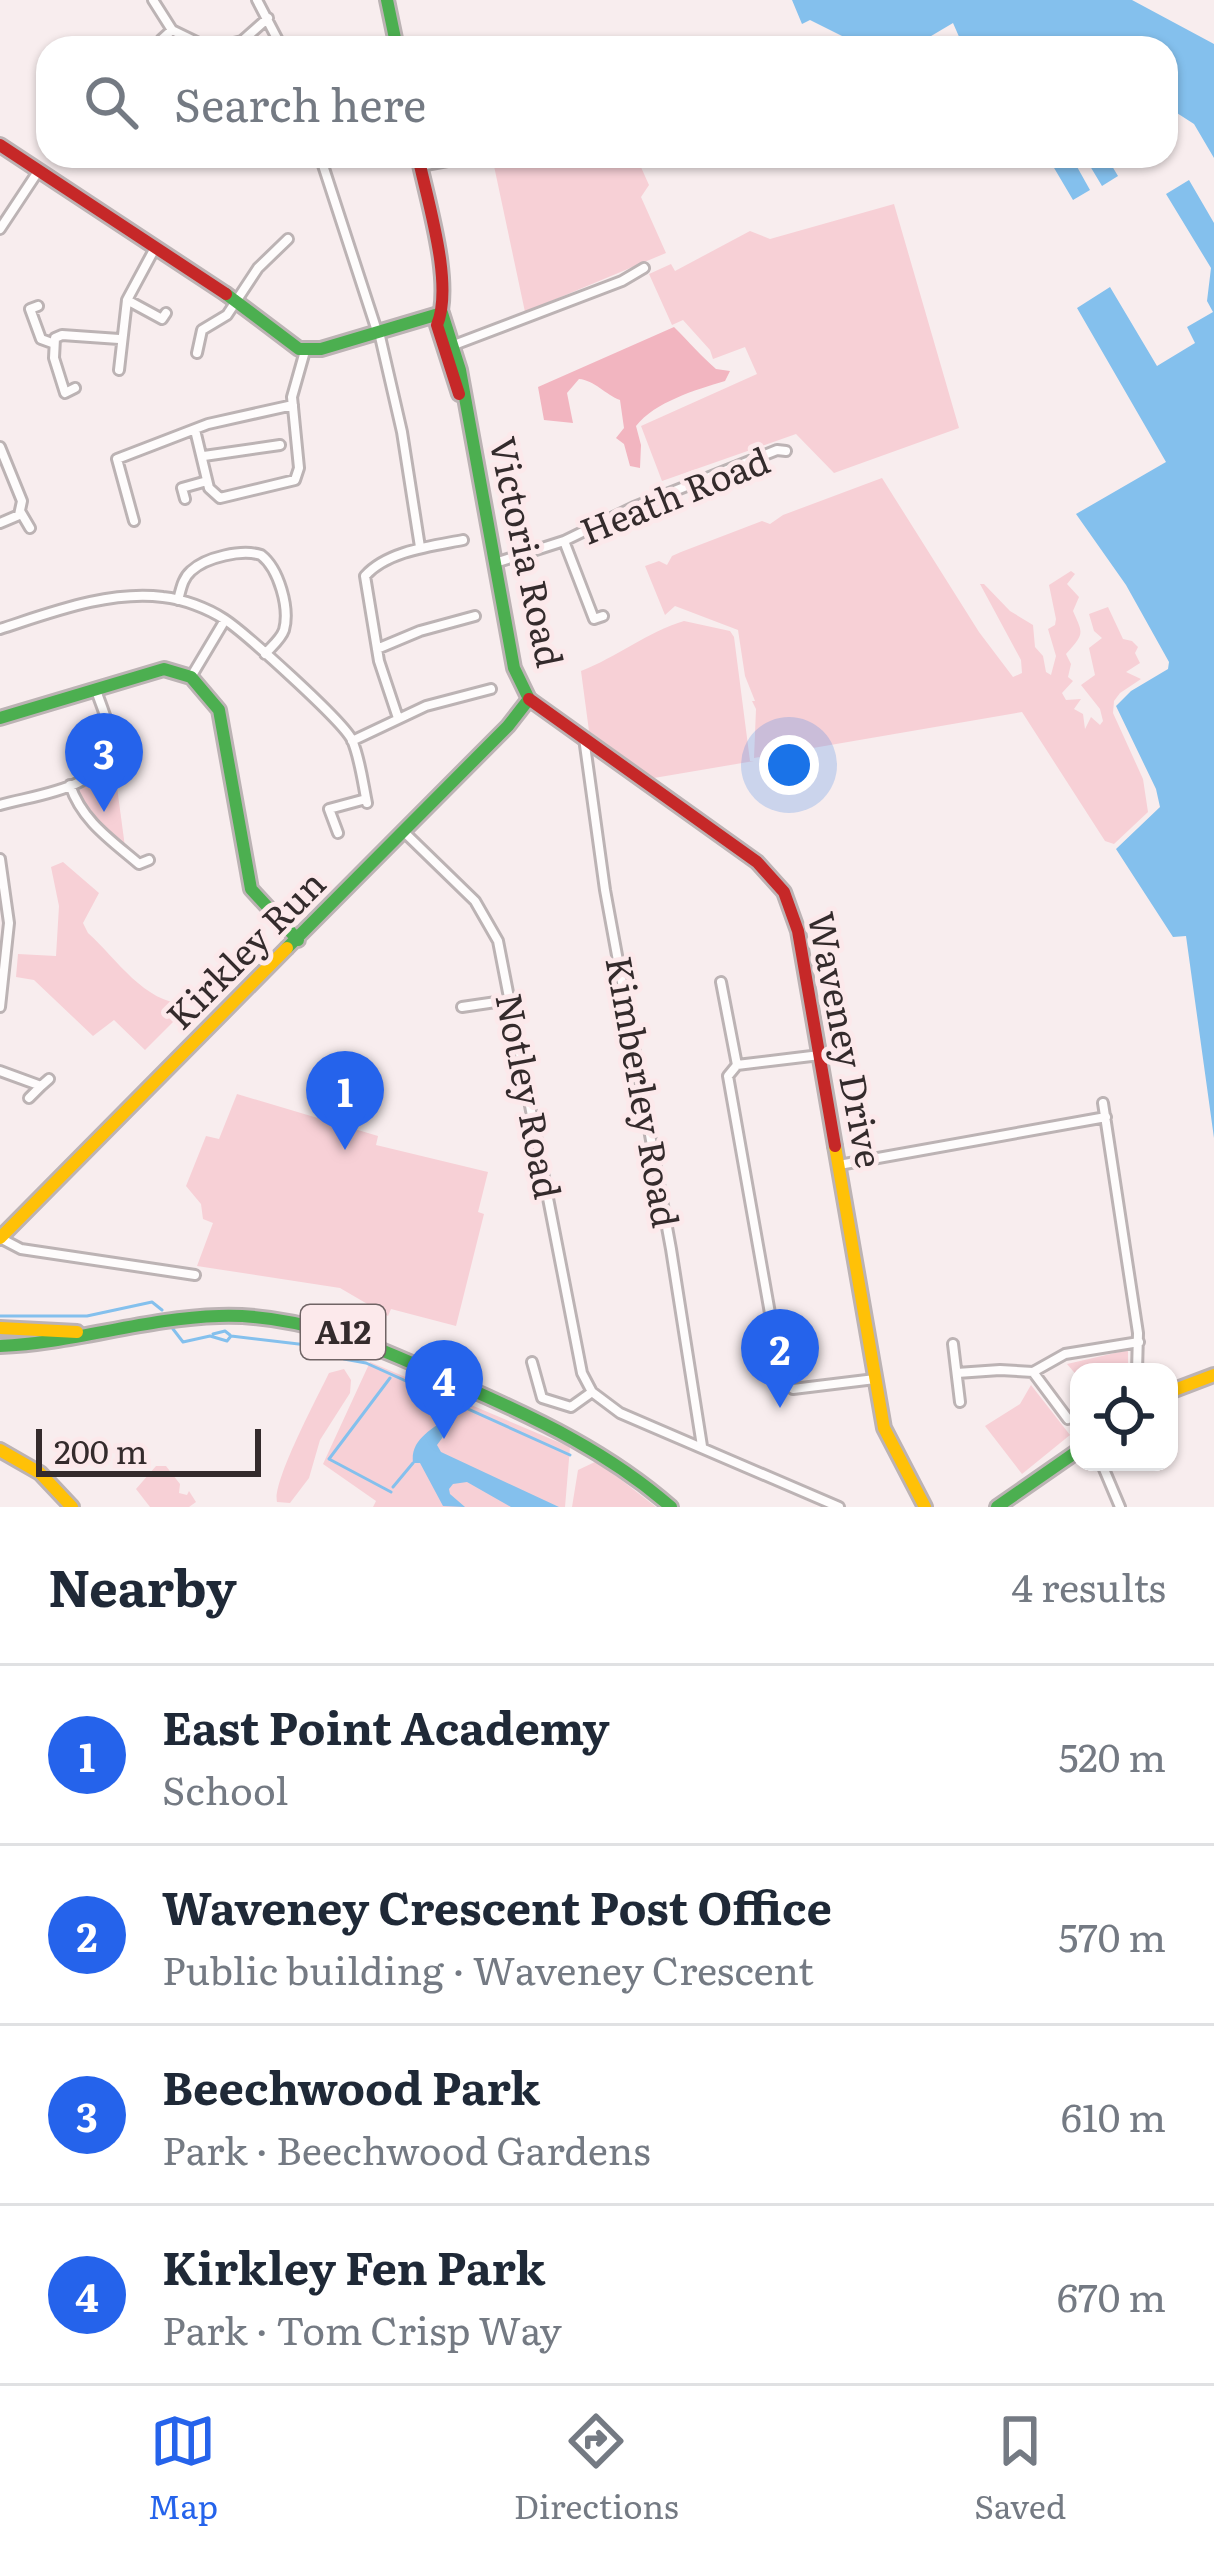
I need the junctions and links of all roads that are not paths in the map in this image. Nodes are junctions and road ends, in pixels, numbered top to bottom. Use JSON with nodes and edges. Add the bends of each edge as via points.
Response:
{"nodes":[{"id":1,"x":153,"y":0,"type":"edge"},
{"id":2,"x":257,"y":0,"type":"edge"},
{"id":3,"x":387,"y":0,"type":"edge"},
{"id":4,"x":268,"y":18,"type":"junction"},
{"id":5,"x":172,"y":30,"type":"junction"},
{"id":6,"x":165,"y":36,"type":"edge"},
{"id":7,"x":178,"y":36,"type":"edge"},
{"id":8,"x":248,"y":36,"type":"edge"},
{"id":9,"x":276,"y":36,"type":"edge"},
{"id":10,"x":394,"y":36,"type":"edge"},
{"id":11,"x":0,"y":145,"type":"edge"},
{"id":12,"x":324,"y":168,"type":"edge"},
{"id":13,"x":420,"y":168,"type":"edge"},
{"id":14,"x":39,"y":170,"type":"junction"},
{"id":15,"x":0,"y":230,"type":"edge"},
{"id":16,"x":288,"y":239,"type":"dead end"},
{"id":17,"x":155,"y":247,"type":"junction"},
{"id":18,"x":644,"y":268,"type":"dead end"},
{"id":19,"x":127,"y":300,"type":"junction"},
{"id":20,"x":237,"y":301,"type":"junction"},
{"id":21,"x":38,"y":306,"type":"dead end"},
{"id":22,"x":442,"y":313,"type":"junction"},
{"id":23,"x":162,"y":319,"type":"dead end"},
{"id":24,"x":378,"y":332,"type":"junction"},
{"id":25,"x":119,"y":339,"type":"junction"},
{"id":26,"x":52,"y":344,"type":"junction"},
{"id":27,"x":454,"y":345,"type":"junction"},
{"id":28,"x":305,"y":351,"type":"junction"},
{"id":29,"x":197,"y":352,"type":"dead end"},
{"id":30,"x":119,"y":370,"type":"dead end"},
{"id":31,"x":66,"y":392,"type":"dead end"},
{"id":32,"x":293,"y":406,"type":"junction"},
{"id":33,"x":467,"y":417,"type":"junction"},
{"id":34,"x":195,"y":430,"type":"junction"},
{"id":35,"x":280,"y":445,"type":"dead end"},
{"id":36,"x":0,"y":447,"type":"edge"},
{"id":37,"x":786,"y":451,"type":"dead end"},
{"id":38,"x":204,"y":456,"type":"junction"},
{"id":39,"x":207,"y":481,"type":"junction"},
{"id":40,"x":185,"y":499,"type":"dead end"},
{"id":41,"x":20,"y":511,"type":"junction"},
{"id":42,"x":134,"y":521,"type":"dead end"},
{"id":43,"x":0,"y":523,"type":"edge"},
{"id":44,"x":30,"y":528,"type":"dead end"},
{"id":45,"x":463,"y":540,"type":"dead end"},
{"id":46,"x":564,"y":541,"type":"junction"},
{"id":47,"x":420,"y":547,"type":"junction"},
{"id":48,"x":495,"y":563,"type":"junction"},
{"id":49,"x":178,"y":600,"type":"junction"},
{"id":50,"x":475,"y":616,"type":"dead end"},
{"id":51,"x":225,"y":620,"type":"junction"},
{"id":52,"x":598,"y":621,"type":"dead end"},
{"id":53,"x":0,"y":629,"type":"edge"},
{"id":54,"x":377,"y":649,"type":"junction"},
{"id":55,"x":266,"y":654,"type":"junction"},
{"id":56,"x":191,"y":677,"type":"junction"},
{"id":57,"x":95,"y":687,"type":"junction"},
{"id":58,"x":491,"y":689,"type":"dead end"},
{"id":59,"x":529,"y":699,"type":"junction"},
{"id":60,"x":0,"y":718,"type":"edge"},
{"id":61,"x":398,"y":718,"type":"junction"},
{"id":62,"x":584,"y":737,"type":"junction"},
{"id":63,"x":352,"y":740,"type":"junction"},
{"id":64,"x":70,"y":785,"type":"junction"},
{"id":65,"x":0,"y":805,"type":"edge"},
{"id":66,"x":404,"y":832,"type":"junction"},
{"id":67,"x":338,"y":833,"type":"dead end"},
{"id":68,"x":0,"y":859,"type":"edge"},
{"id":69,"x":142,"y":866,"type":"dead end"},
{"id":70,"x":298,"y":940,"type":"junction"},
{"id":71,"x":721,"y":982,"type":"dead end"},
{"id":72,"x":1,"y":1000,"type":"edge"},
{"id":73,"x":510,"y":1000,"type":"junction"},
{"id":74,"x":462,"y":1007,"type":"dead end"},
{"id":75,"x":820,"y":1055,"type":"junction"},
{"id":76,"x":737,"y":1065,"type":"junction"},
{"id":77,"x":0,"y":1071,"type":"edge"},
{"id":78,"x":29,"y":1098,"type":"dead end"},
{"id":79,"x":1103,"y":1103,"type":"dead end"},
{"id":80,"x":1106,"y":1117,"type":"junction"},
{"id":81,"x":839,"y":1165,"type":"junction"},
{"id":82,"x":0,"y":1238,"type":"edge"},
{"id":83,"x":195,"y":1275,"type":"dead end"},
{"id":84,"x":0,"y":1328,"type":"edge"},
{"id":85,"x":92,"y":1332,"type":"junction"},
{"id":86,"x":1138,"y":1342,"type":"junction"},
{"id":87,"x":4,"y":1344,"type":"edge"},
{"id":88,"x":953,"y":1344,"type":"dead end"},
{"id":89,"x":532,"y":1362,"type":"dead end"},
{"id":90,"x":1137,"y":1363,"type":"edge"},
{"id":91,"x":1033,"y":1372,"type":"junction"},
{"id":92,"x":957,"y":1373,"type":"junction"},
{"id":93,"x":1214,"y":1375,"type":"edge"},
{"id":94,"x":877,"y":1379,"type":"junction"},
{"id":95,"x":1178,"y":1389,"type":"edge"},
{"id":96,"x":592,"y":1392,"type":"junction"},
{"id":97,"x":960,"y":1402,"type":"dead end"},
{"id":98,"x":1068,"y":1419,"type":"dead end"},
{"id":99,"x":702,"y":1446,"type":"junction"},
{"id":100,"x":0,"y":1450,"type":"edge"},
{"id":101,"x":1070,"y":1457,"type":"edge"},
{"id":102,"x":1105,"y":1471,"type":"edge"},
{"id":103,"x":1000,"y":1506,"type":"edge"},
{"id":104,"x":72,"y":1507,"type":"edge"},
{"id":105,"x":671,"y":1507,"type":"edge"},
{"id":106,"x":839,"y":1507,"type":"edge"},
{"id":107,"x":925,"y":1507,"type":"edge"},
{"id":108,"x":1120,"y":1507,"type":"edge"}],
"edges":[{"from":1,"to":5,"type":"street"},
{"from":2,"to":4,"type":"street"},
{"from":3,"to":10,"type":"main road"},
{"from":4,"to":8,"type":"street"},
{"from":4,"to":9,"type":"street"},
{"from":5,"to":6,"type":"street"},
{"from":5,"to":7,"type":"street"},
{"from":11,"to":14,"type":"main road"},
{"from":12,"to":24,"type":"street"},
{"from":13,"to":22,"type":"main road","name":"Victoria Road"},
{"from":14,"to":15,"type":"street"},
{"from":14,"to":17,"type":"main road"},
{"from":16,"to":20,"type":"street"},
{"from":17,"to":19,"type":"street"},
{"from":17,"to":20,"type":"main road"},
{"from":18,"to":27,"type":"street"},
{"from":19,"to":23,"type":"street"},
{"from":19,"to":25,"type":"street"},
{"from":20,"to":28,"type":"main road"},
{"from":20,"to":29,"type":"street","via":[[202,330]]},
{"from":21,"to":26,"type":"street","via":[[30,309],[41,339]]},
{"from":22,"to":24,"type":"main road"},
{"from":22,"to":27,"type":"main road","name":"Victoria Road"},
{"from":22,"to":33,"type":"main road","name":"Victoria Road","via":[[437,325]]},
{"from":24,"to":28,"type":"main road"},
{"from":24,"to":47,"type":"street"},
{"from":25,"to":26,"type":"street","via":[[62,335]]},
{"from":25,"to":30,"type":"street"},
{"from":26,"to":31,"type":"street"},
{"from":27,"to":33,"type":"main road","name":"Victoria Road"},
{"from":28,"to":32,"type":"street"},
{"from":32,"to":34,"type":"street"},
{"from":32,"to":39,"type":"street","via":[[295,480],[220,497]]},
{"from":33,"to":48,"type":"main road","name":"Victoria Road"},
{"from":34,"to":38,"type":"street"},
{"from":34,"to":42,"type":"street","via":[[117,459]]},
{"from":35,"to":38,"type":"street"},
{"from":36,"to":41,"type":"street"},
{"from":37,"to":46,"type":"street","name":"Heath Road","via":[[634,506]]},
{"from":38,"to":39,"type":"street"},
{"from":39,"to":40,"type":"street","via":[[181,483]]},
{"from":41,"to":43,"type":"street"},
{"from":41,"to":44,"type":"street"},
{"from":45,"to":47,"type":"street"},
{"from":46,"to":48,"type":"street","name":"Heath Road"},
{"from":46,"to":52,"type":"street"},
{"from":47,"to":54,"type":"street","via":[[365,576]]},
{"from":48,"to":59,"type":"main road","name":"Victoria Road","via":[[514,668]]},
{"from":49,"to":51,"type":"street"},
{"from":49,"to":53,"type":"street","via":[[97,601]]},
{"from":49,"to":55,"type":"street","via":[[200,566],[238,553],[261,555],[277,573],[285,614],[282,635]]},
{"from":50,"to":54,"type":"street"},
{"from":51,"to":55,"type":"street"},
{"from":51,"to":56,"type":"street"},
{"from":54,"to":61,"type":"street"},
{"from":55,"to":63,"type":"street"},
{"from":56,"to":57,"type":"main road","via":[[164,669]]},
{"from":56,"to":70,"type":"main road","via":[[219,710],[250,889]]},
{"from":57,"to":60,"type":"main road"},
{"from":57,"to":64,"type":"street","via":[[110,747],[97,771]]},
{"from":58,"to":61,"type":"street"},
{"from":59,"to":62,"type":"main road","name":"Waveney Drive"},
{"from":59,"to":66,"type":"main road","name":"Kirkley Run"},
{"from":61,"to":63,"type":"street"},
{"from":62,"to":75,"type":"main road","name":"Waveney Drive","via":[[778,882],[798,931]]},
{"from":62,"to":99,"type":"street","name":"Kimberley Road"},
{"from":63,"to":67,"type":"street","via":[[367,801],[329,809]]},
{"from":64,"to":65,"type":"street"},
{"from":64,"to":69,"type":"street","via":[[89,820]]},
{"from":66,"to":70,"type":"main road","name":"Kirkley Run"},
{"from":66,"to":73,"type":"street","name":"Notley Road","via":[[483,912]]},
{"from":68,"to":72,"type":"street","via":[[9,923]]},
{"from":70,"to":82,"type":"main road","name":"Kirkley Run"},
{"from":71,"to":76,"type":"street"},
{"from":73,"to":74,"type":"street"},
{"from":73,"to":96,"type":"street","name":"Notley Road"},
{"from":75,"to":76,"type":"street"},
{"from":75,"to":81,"type":"main road","name":"Waveney Drive"},
{"from":76,"to":94,"type":"street","via":[[728,1076],[782,1381],[793,1389]]},
{"from":77,"to":78,"type":"street","via":[[45,1083]]},
{"from":79,"to":80,"type":"street"},
{"from":80,"to":81,"type":"street"},
{"from":80,"to":86,"type":"street"},
{"from":81,"to":94,"type":"main road","name":"Waveney Drive"},
{"from":82,"to":83,"type":"street","via":[[21,1249]]},
{"from":84,"to":85,"type":"main road","number":"A12"},
{"from":85,"to":87,"type":"main road","number":"A12"},
{"from":85,"to":105,"type":"main road","number":"A12","via":[[234,1316],[340,1331],[574,1435]]},
{"from":86,"to":90,"type":"street"},
{"from":86,"to":91,"type":"street","via":[[1065,1354]]},
{"from":88,"to":92,"type":"street"},
{"from":89,"to":96,"type":"street","via":[[542,1398],[572,1407]]},
{"from":91,"to":92,"type":"street"},
{"from":91,"to":98,"type":"street"},
{"from":92,"to":97,"type":"street"},
{"from":93,"to":95,"type":"main road"},
{"from":94,"to":107,"type":"main road","name":"Waveney Drive","via":[[887,1436]]},
{"from":96,"to":99,"type":"street","via":[[620,1413]]},
{"from":99,"to":106,"type":"street"},
{"from":100,"to":104,"type":"main road","via":[[40,1473]]},
{"from":101,"to":103,"type":"main road"},
{"from":102,"to":108,"type":"street"}]}
